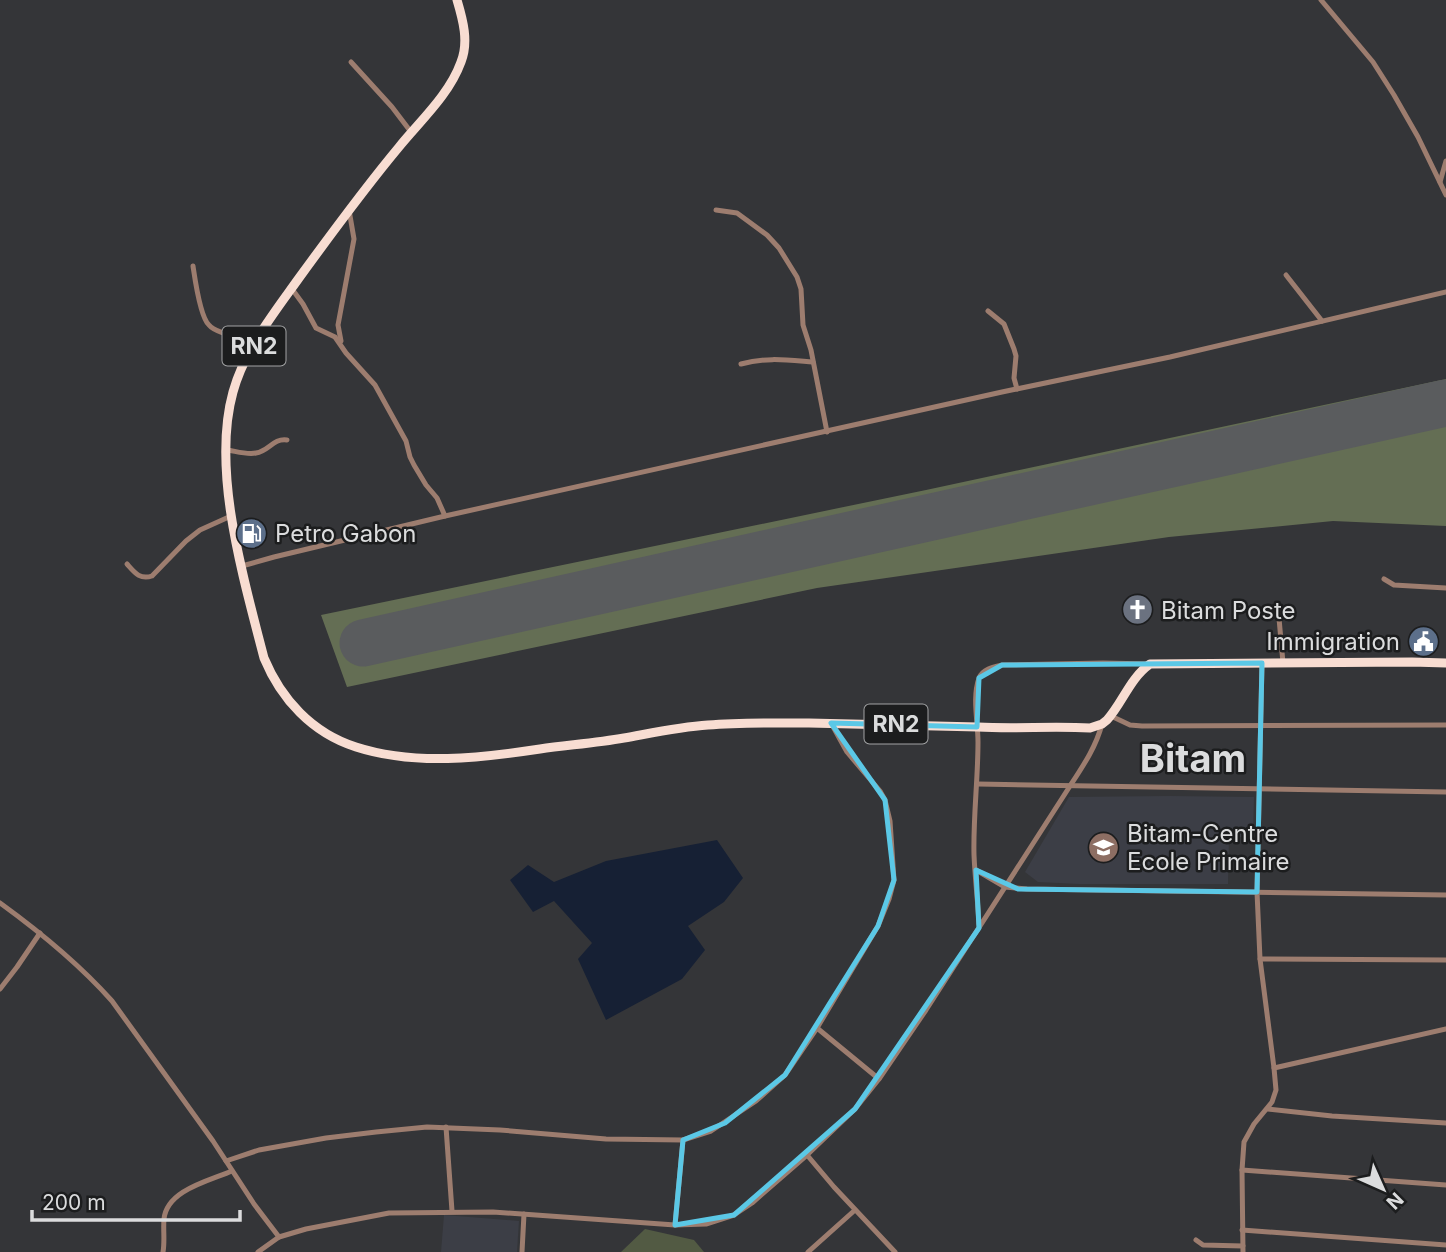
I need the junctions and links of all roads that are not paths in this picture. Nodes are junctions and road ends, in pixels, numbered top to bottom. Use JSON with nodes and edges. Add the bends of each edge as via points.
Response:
{"nodes":[{"id":1,"x":457,"y":0,"type":"edge"},
{"id":2,"x":1321,"y":0,"type":"edge"},
{"id":3,"x":351,"y":62,"type":"dead end"},
{"id":4,"x":411,"y":132,"type":"junction"},
{"id":5,"x":1446,"y":161,"type":"edge"},
{"id":6,"x":1440,"y":183,"type":"junction"},
{"id":7,"x":1446,"y":195,"type":"edge"},
{"id":8,"x":349,"y":210,"type":"junction"},
{"id":9,"x":716,"y":210,"type":"dead end"},
{"id":10,"x":193,"y":266,"type":"dead end"},
{"id":11,"x":1286,"y":275,"type":"dead end"},
{"id":12,"x":292,"y":289,"type":"junction"},
{"id":13,"x":1446,"y":292,"type":"edge"},
{"id":14,"x":988,"y":311,"type":"dead end"},
{"id":15,"x":1322,"y":321,"type":"junction"},
{"id":16,"x":256,"y":342,"type":"junction"},
{"id":17,"x":341,"y":344,"type":"junction"},
{"id":18,"x":813,"y":362,"type":"junction"},
{"id":19,"x":741,"y":364,"type":"dead end"},
{"id":20,"x":1017,"y":389,"type":"junction"},
{"id":21,"x":827,"y":432,"type":"junction"},
{"id":22,"x":287,"y":440,"type":"dead end"},
{"id":23,"x":227,"y":450,"type":"junction"},
{"id":24,"x":231,"y":516,"type":"junction"},
{"id":25,"x":445,"y":516,"type":"junction"},
{"id":26,"x":127,"y":564,"type":"dead end"},
{"id":27,"x":242,"y":566,"type":"junction"},
{"id":28,"x":1384,"y":579,"type":"dead end"},
{"id":29,"x":1446,"y":588,"type":"edge"},
{"id":30,"x":1278,"y":607,"type":"dead end"},
{"id":31,"x":1262,"y":663,"type":"junction"},
{"id":32,"x":1283,"y":663,"type":"junction"},
{"id":33,"x":1446,"y":663,"type":"edge"},
{"id":34,"x":1150,"y":664,"type":"junction"},
{"id":35,"x":1111,"y":716,"type":"junction"},
{"id":36,"x":831,"y":723,"type":"junction"},
{"id":37,"x":1102,"y":724,"type":"junction"},
{"id":38,"x":1260,"y":725,"type":"junction"},
{"id":39,"x":1446,"y":725,"type":"edge"},
{"id":40,"x":978,"y":727,"type":"junction"},
{"id":41,"x":978,"y":784,"type":"junction"},
{"id":42,"x":1070,"y":786,"type":"junction"},
{"id":43,"x":1260,"y":789,"type":"junction"},
{"id":44,"x":1446,"y":792,"type":"edge"},
{"id":45,"x":976,"y":870,"type":"junction"},
{"id":46,"x":1005,"y":887,"type":"junction"},
{"id":47,"x":1257,"y":892,"type":"junction"},
{"id":48,"x":1446,"y":895,"type":"edge"},
{"id":49,"x":0,"y":903,"type":"edge"},
{"id":50,"x":979,"y":928,"type":"junction"},
{"id":51,"x":40,"y":933,"type":"junction"},
{"id":52,"x":1260,"y":958,"type":"junction"},
{"id":53,"x":1446,"y":960,"type":"edge"},
{"id":54,"x":0,"y":989,"type":"edge"},
{"id":55,"x":817,"y":1028,"type":"junction"},
{"id":56,"x":1446,"y":1029,"type":"edge"},
{"id":57,"x":1275,"y":1068,"type":"junction"},
{"id":58,"x":878,"y":1079,"type":"junction"},
{"id":59,"x":1268,"y":1108,"type":"junction"},
{"id":60,"x":1446,"y":1123,"type":"edge"},
{"id":61,"x":446,"y":1127,"type":"junction"},
{"id":62,"x":683,"y":1140,"type":"junction"},
{"id":63,"x":807,"y":1155,"type":"junction"},
{"id":64,"x":226,"y":1161,"type":"junction"},
{"id":65,"x":1242,"y":1170,"type":"junction"},
{"id":66,"x":232,"y":1171,"type":"junction"},
{"id":67,"x":1446,"y":1185,"type":"edge"},
{"id":68,"x":855,"y":1210,"type":"junction"},
{"id":69,"x":452,"y":1211,"type":"junction"},
{"id":70,"x":524,"y":1214,"type":"junction"},
{"id":71,"x":675,"y":1225,"type":"junction"},
{"id":72,"x":1242,"y":1230,"type":"junction"},
{"id":73,"x":279,"y":1237,"type":"junction"},
{"id":74,"x":1196,"y":1240,"type":"dead end"},
{"id":75,"x":1446,"y":1245,"type":"edge"},
{"id":76,"x":1243,"y":1249,"type":"edge"},
{"id":77,"x":163,"y":1252,"type":"edge"},
{"id":78,"x":258,"y":1252,"type":"edge"},
{"id":79,"x":522,"y":1252,"type":"edge"},
{"id":80,"x":808,"y":1252,"type":"edge"},
{"id":81,"x":895,"y":1252,"type":"edge"}],
"edges":[{"from":1,"to":4,"type":"highway","number":"RN2","via":[[466,46],[461,62],[439,100]]},
{"from":2,"to":6,"type":"street","via":[[1373,62]]},
{"from":3,"to":4,"type":"street"},
{"from":4,"to":8,"type":"highway","number":"RN2"},
{"from":5,"to":6,"type":"street"},
{"from":6,"to":7,"type":"street"},
{"from":8,"to":12,"type":"highway","number":"RN2"},
{"from":8,"to":17,"type":"street","via":[[354,239],[338,325]]},
{"from":9,"to":18,"type":"street","via":[[743,216],[768,235],[790,264],[800,284],[803,325]]},
{"from":10,"to":16,"type":"street","via":[[206,323]]},
{"from":11,"to":15,"type":"street"},
{"from":12,"to":16,"type":"highway","number":"RN2"},
{"from":12,"to":17,"type":"street","via":[[316,328]]},
{"from":13,"to":15,"type":"street"},
{"from":14,"to":20,"type":"street","via":[[1004,324],[1014,349]]},
{"from":15,"to":20,"type":"street"},
{"from":16,"to":23,"type":"highway","number":"RN2","via":[[232,394]]},
{"from":17,"to":25,"type":"street","via":[[375,385]]},
{"from":18,"to":19,"type":"street","via":[[757,359]]},
{"from":18,"to":21,"type":"street"},
{"from":20,"to":21,"type":"street"},
{"from":21,"to":25,"type":"street"},
{"from":22,"to":23,"type":"street","via":[[276,440],[254,454]]},
{"from":23,"to":24,"type":"highway","number":"RN2"},
{"from":24,"to":26,"type":"street","via":[[200,530],[152,576],[140,577]]},
{"from":24,"to":27,"type":"highway","number":"RN2"},
{"from":25,"to":27,"type":"street"},
{"from":27,"to":36,"type":"highway","number":"RN2","via":[[273,679],[322,731],[356,747],[383,754],[455,759],[681,727]]},
{"from":28,"to":29,"type":"street","via":[[1394,585]]},
{"from":30,"to":32,"type":"street"},
{"from":31,"to":32,"type":"highway"},
{"from":31,"to":34,"type":"highway"},
{"from":31,"to":38,"type":"street"},
{"from":32,"to":33,"type":"highway"},
{"from":34,"to":35,"type":"highway","via":[[1135,678]]},
{"from":34,"to":40,"type":"street","via":[[993,667],[979,678]]},
{"from":35,"to":37,"type":"highway"},
{"from":35,"to":38,"type":"street","via":[[1142,726]]},
{"from":36,"to":40,"type":"highway","number":"RN2"},
{"from":36,"to":55,"type":"street","via":[[847,752],[885,800],[894,880],[878,926]]},
{"from":37,"to":40,"type":"highway","number":"RN2"},
{"from":37,"to":42,"type":"street","via":[[1093,750]]},
{"from":38,"to":39,"type":"street"},
{"from":38,"to":43,"type":"street"},
{"from":40,"to":41,"type":"street"},
{"from":41,"to":42,"type":"street"},
{"from":41,"to":45,"type":"street"},
{"from":42,"to":43,"type":"street"},
{"from":42,"to":46,"type":"street"},
{"from":43,"to":44,"type":"street"},
{"from":43,"to":47,"type":"street"},
{"from":45,"to":46,"type":"street"},
{"from":45,"to":50,"type":"street"},
{"from":46,"to":47,"type":"street"},
{"from":46,"to":50,"type":"street"},
{"from":47,"to":48,"type":"street"},
{"from":47,"to":52,"type":"street"},
{"from":49,"to":51,"type":"street"},
{"from":50,"to":58,"type":"street"},
{"from":51,"to":54,"type":"street"},
{"from":51,"to":64,"type":"street","via":[[112,1001]]},
{"from":52,"to":53,"type":"street"},
{"from":52,"to":57,"type":"street"},
{"from":55,"to":58,"type":"street"},
{"from":55,"to":62,"type":"street","via":[[785,1075],[756,1101],[710,1131]]},
{"from":56,"to":57,"type":"street"},
{"from":57,"to":59,"type":"street","via":[[1275,1097]]},
{"from":58,"to":63,"type":"street","via":[[855,1109]]},
{"from":59,"to":60,"type":"street"},
{"from":59,"to":65,"type":"street","via":[[1247,1133]]},
{"from":61,"to":62,"type":"street"},
{"from":61,"to":64,"type":"street","via":[[326,1138],[258,1150]]},
{"from":61,"to":69,"type":"street"},
{"from":62,"to":71,"type":"street"},
{"from":63,"to":68,"type":"street"},
{"from":63,"to":71,"type":"street","via":[[734,1215],[706,1224]]},
{"from":64,"to":66,"type":"street"},
{"from":65,"to":67,"type":"street"},
{"from":65,"to":72,"type":"street"},
{"from":66,"to":73,"type":"street"},
{"from":66,"to":77,"type":"street","via":[[169,1202]]},
{"from":68,"to":80,"type":"street"},
{"from":68,"to":81,"type":"street"},
{"from":69,"to":70,"type":"street"},
{"from":69,"to":73,"type":"street","via":[[389,1213]]},
{"from":70,"to":71,"type":"street"},
{"from":70,"to":79,"type":"street"},
{"from":72,"to":75,"type":"street"},
{"from":72,"to":76,"type":"street"},
{"from":73,"to":78,"type":"street"},
{"from":74,"to":76,"type":"street","via":[[1203,1245]]}]}
